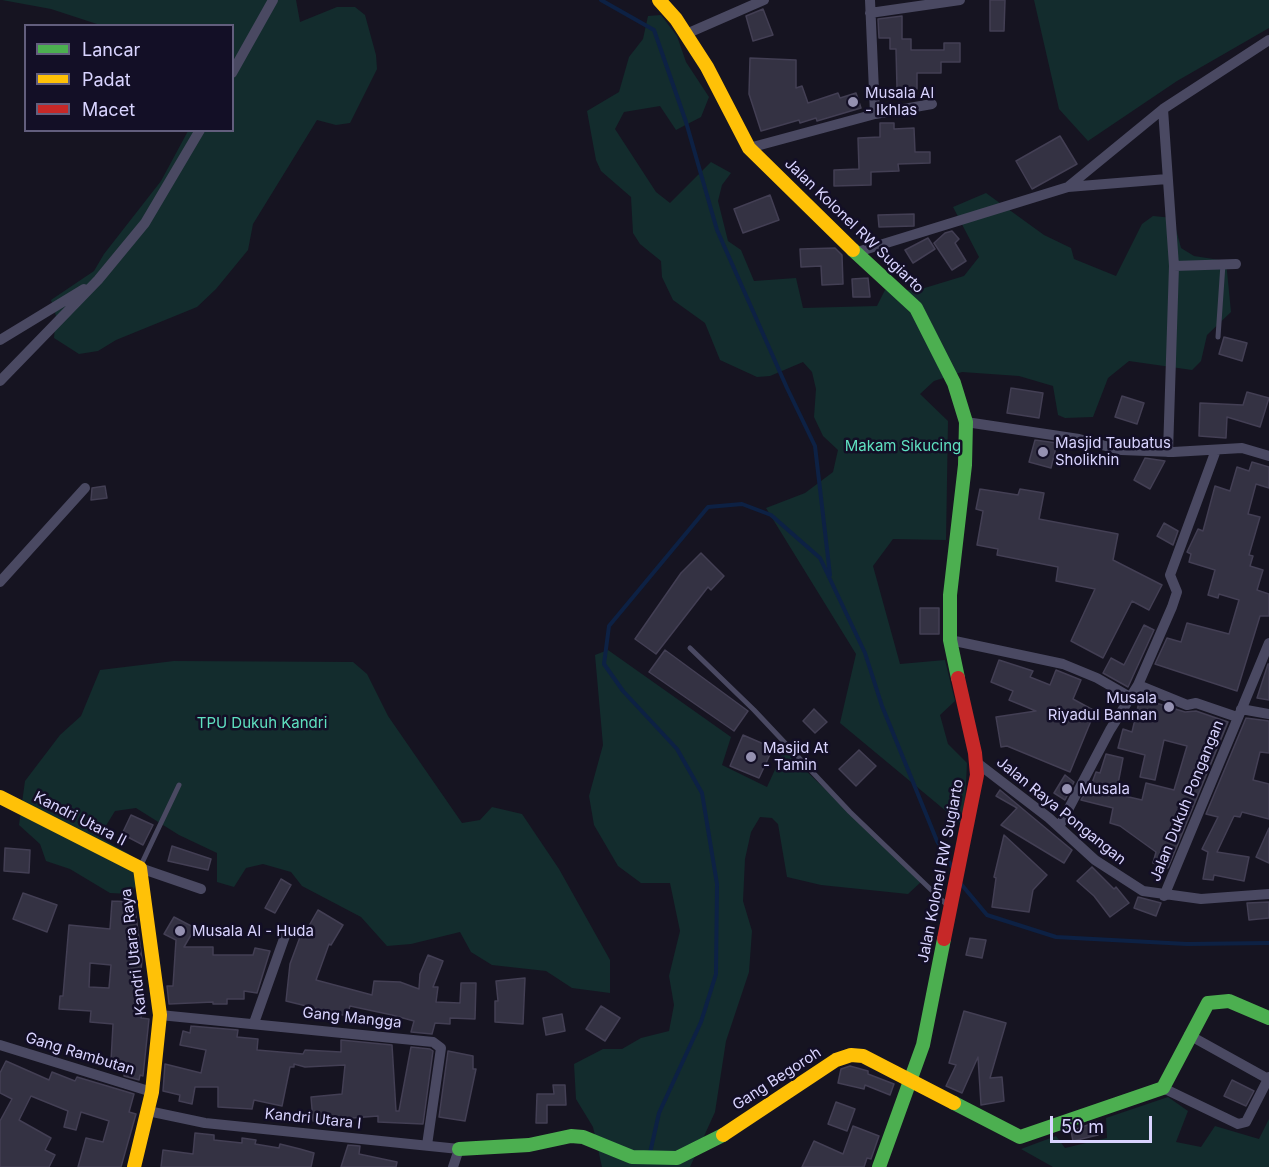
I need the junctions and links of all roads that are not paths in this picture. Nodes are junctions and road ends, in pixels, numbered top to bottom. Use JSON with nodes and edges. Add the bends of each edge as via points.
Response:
{"nodes":[{"id":1,"x":273,"y":0,"type":"edge"},
{"id":2,"x":659,"y":0,"type":"edge"},
{"id":3,"x":764,"y":0,"type":"edge"},
{"id":4,"x":870,"y":0,"type":"edge"},
{"id":5,"x":960,"y":0,"type":"edge"},
{"id":6,"x":870,"y":13,"type":"junction"},
{"id":7,"x":686,"y":34,"type":"junction"},
{"id":8,"x":1269,"y":40,"type":"edge"},
{"id":9,"x":234,"y":69,"type":"edge"},
{"id":10,"x":932,"y":104,"type":"dead end"},
{"id":11,"x":1163,"y":109,"type":"junction"},
{"id":12,"x":875,"y":114,"type":"junction"},
{"id":13,"x":199,"y":132,"type":"edge"},
{"id":14,"x":749,"y":148,"type":"junction"},
{"id":15,"x":1167,"y":178,"type":"junction"},
{"id":16,"x":1068,"y":187,"type":"junction"},
{"id":17,"x":854,"y":253,"type":"junction"},
{"id":18,"x":1223,"y":264,"type":"junction"},
{"id":19,"x":1236,"y":264,"type":"dead end"},
{"id":20,"x":1174,"y":266,"type":"junction"},
{"id":21,"x":98,"y":280,"type":"junction"},
{"id":22,"x":1218,"y":337,"type":"dead end"},
{"id":23,"x":0,"y":340,"type":"edge"},
{"id":24,"x":0,"y":381,"type":"edge"},
{"id":25,"x":966,"y":422,"type":"junction"},
{"id":26,"x":1216,"y":450,"type":"junction"},
{"id":27,"x":1168,"y":452,"type":"junction"},
{"id":28,"x":1269,"y":456,"type":"edge"},
{"id":29,"x":85,"y":488,"type":"dead end"},
{"id":30,"x":0,"y":582,"type":"edge"},
{"id":31,"x":950,"y":640,"type":"junction"},
{"id":32,"x":1269,"y":643,"type":"edge"},
{"id":33,"x":690,"y":648,"type":"dead end"},
{"id":34,"x":1138,"y":685,"type":"junction"},
{"id":35,"x":1130,"y":697,"type":"junction"},
{"id":36,"x":1239,"y":713,"type":"junction"},
{"id":37,"x":1269,"y":714,"type":"edge"},
{"id":38,"x":976,"y":762,"type":"junction"},
{"id":39,"x":178,"y":785,"type":"dead end"},
{"id":40,"x":0,"y":797,"type":"edge"},
{"id":41,"x":1059,"y":827,"type":"junction"},
{"id":42,"x":141,"y":871,"type":"junction"},
{"id":43,"x":201,"y":889,"type":"dead end"},
{"id":44,"x":1269,"y":894,"type":"edge"},
{"id":45,"x":1164,"y":896,"type":"junction"},
{"id":46,"x":952,"y":909,"type":"junction"},
{"id":47,"x":286,"y":933,"type":"dead end"},
{"id":48,"x":160,"y":1015,"type":"junction"},
{"id":49,"x":1269,"y":1018,"type":"edge"},
{"id":50,"x":254,"y":1023,"type":"junction"},
{"id":51,"x":1189,"y":1035,"type":"junction"},
{"id":52,"x":0,"y":1045,"type":"edge"},
{"id":53,"x":1269,"y":1078,"type":"edge"},
{"id":54,"x":912,"y":1081,"type":"junction"},
{"id":55,"x":1163,"y":1088,"type":"junction"},
{"id":56,"x":152,"y":1092,"type":"junction"},
{"id":57,"x":148,"y":1111,"type":"junction"},
{"id":58,"x":427,"y":1145,"type":"junction"},
{"id":59,"x":459,"y":1149,"type":"junction"},
{"id":60,"x":134,"y":1167,"type":"edge"},
{"id":61,"x":453,"y":1167,"type":"edge"},
{"id":62,"x":879,"y":1167,"type":"edge"}],
"edges":[{"from":1,"to":9,"type":"street"},
{"from":2,"to":7,"type":"street","name":"Jalan Kolonel RW Sugiarto"},
{"from":3,"to":7,"type":"street"},
{"from":4,"to":6,"type":"street"},
{"from":5,"to":6,"type":"street"},
{"from":6,"to":12,"type":"street"},
{"from":7,"to":14,"type":"street","name":"Jalan Kolonel RW Sugiarto"},
{"from":8,"to":11,"type":"street"},
{"from":10,"to":12,"type":"street"},
{"from":11,"to":15,"type":"street"},
{"from":11,"to":16,"type":"street"},
{"from":12,"to":14,"type":"street"},
{"from":13,"to":21,"type":"street","via":[[145,223]]},
{"from":14,"to":17,"type":"street","name":"Jalan Kolonel RW Sugiarto"},
{"from":15,"to":16,"type":"street"},
{"from":15,"to":20,"type":"street"},
{"from":16,"to":17,"type":"street"},
{"from":17,"to":25,"type":"street","name":"Jalan Kolonel RW Sugiarto","via":[[924,319],[954,383]]},
{"from":18,"to":19,"type":"street"},
{"from":18,"to":20,"type":"street"},
{"from":18,"to":22,"type":"lane"},
{"from":20,"to":27,"type":"street"},
{"from":21,"to":23,"type":"street"},
{"from":21,"to":24,"type":"street"},
{"from":25,"to":27,"type":"street","via":[[1079,439],[1121,450]]},
{"from":25,"to":31,"type":"street","name":"Jalan Kolonel RW Sugiarto","via":[[950,595]]},
{"from":26,"to":27,"type":"street"},
{"from":26,"to":28,"type":"street","via":[[1254,449]]},
{"from":26,"to":34,"type":"street","via":[[1170,575],[1178,592]]},
{"from":29,"to":30,"type":"street"},
{"from":31,"to":35,"type":"street","via":[[1063,664]]},
{"from":31,"to":38,"type":"street","name":"Jalan Kolonel RW Sugiarto"},
{"from":32,"to":36,"type":"street","name":"Jalan Dukuh Pongangan"},
{"from":33,"to":46,"type":"lane","via":[[850,812]]},
{"from":34,"to":35,"type":"street"},
{"from":34,"to":36,"type":"street","name":"Jalan Dukuh Pongangan","via":[[1187,705],[1196,703]]},
{"from":35,"to":41,"type":"street"},
{"from":36,"to":37,"type":"street","name":"Jalan Dukuh Pongangan"},
{"from":36,"to":45,"type":"street","name":"Jalan Dukuh Pongangan"},
{"from":38,"to":41,"type":"street","name":"Jalan Raya Pongangan"},
{"from":38,"to":46,"type":"street","name":"Jalan Kolonel RW Sugiarto","via":[[977,775]]},
{"from":39,"to":42,"type":"lane"},
{"from":40,"to":42,"type":"street","name":"Kandri Utara II"},
{"from":41,"to":45,"type":"street","name":"Jalan Raya Pongangan","via":[[1121,879],[1143,891]]},
{"from":42,"to":43,"type":"street"},
{"from":42,"to":48,"type":"street","name":"Kandri Utara Raya"},
{"from":44,"to":45,"type":"street","name":"Jalan Raya Pongangan","via":[[1218,898]]},
{"from":46,"to":54,"type":"street","name":"Jalan Kolonel RW Sugiarto"},
{"from":47,"to":50,"type":"street"},
{"from":48,"to":50,"type":"street","name":"Gang Mangga"},
{"from":48,"to":56,"type":"street","name":"Kandri Utara Raya"},
{"from":49,"to":51,"type":"street","via":[[1229,1001],[1215,1000],[1203,1009]]},
{"from":50,"to":58,"type":"street","name":"Gang Mangga","via":[[438,1045],[441,1048]]},
{"from":51,"to":53,"type":"street"},
{"from":51,"to":55,"type":"street"},
{"from":52,"to":56,"type":"street","name":"Gang Rambutan"},
{"from":53,"to":55,"type":"street","via":[[1246,1122],[1238,1124]]},
{"from":54,"to":55,"type":"street","via":[[1020,1137]]},
{"from":54,"to":59,"type":"street","name":"Gang Begoroh","via":[[863,1056],[851,1055],[836,1060],[689,1154],[662,1160],[632,1157],[571,1136]]},
{"from":54,"to":62,"type":"street","name":"Jalan Kolonel RW Sugiarto"},
{"from":56,"to":57,"type":"street","name":"Kandri Utara Raya"},
{"from":57,"to":58,"type":"street","name":"Kandri Utara I","via":[[205,1123]]},
{"from":57,"to":60,"type":"street","name":"Kandri Utara Raya"},
{"from":58,"to":59,"type":"street","name":"Kandri Utara I"},
{"from":59,"to":61,"type":"street"}]}
